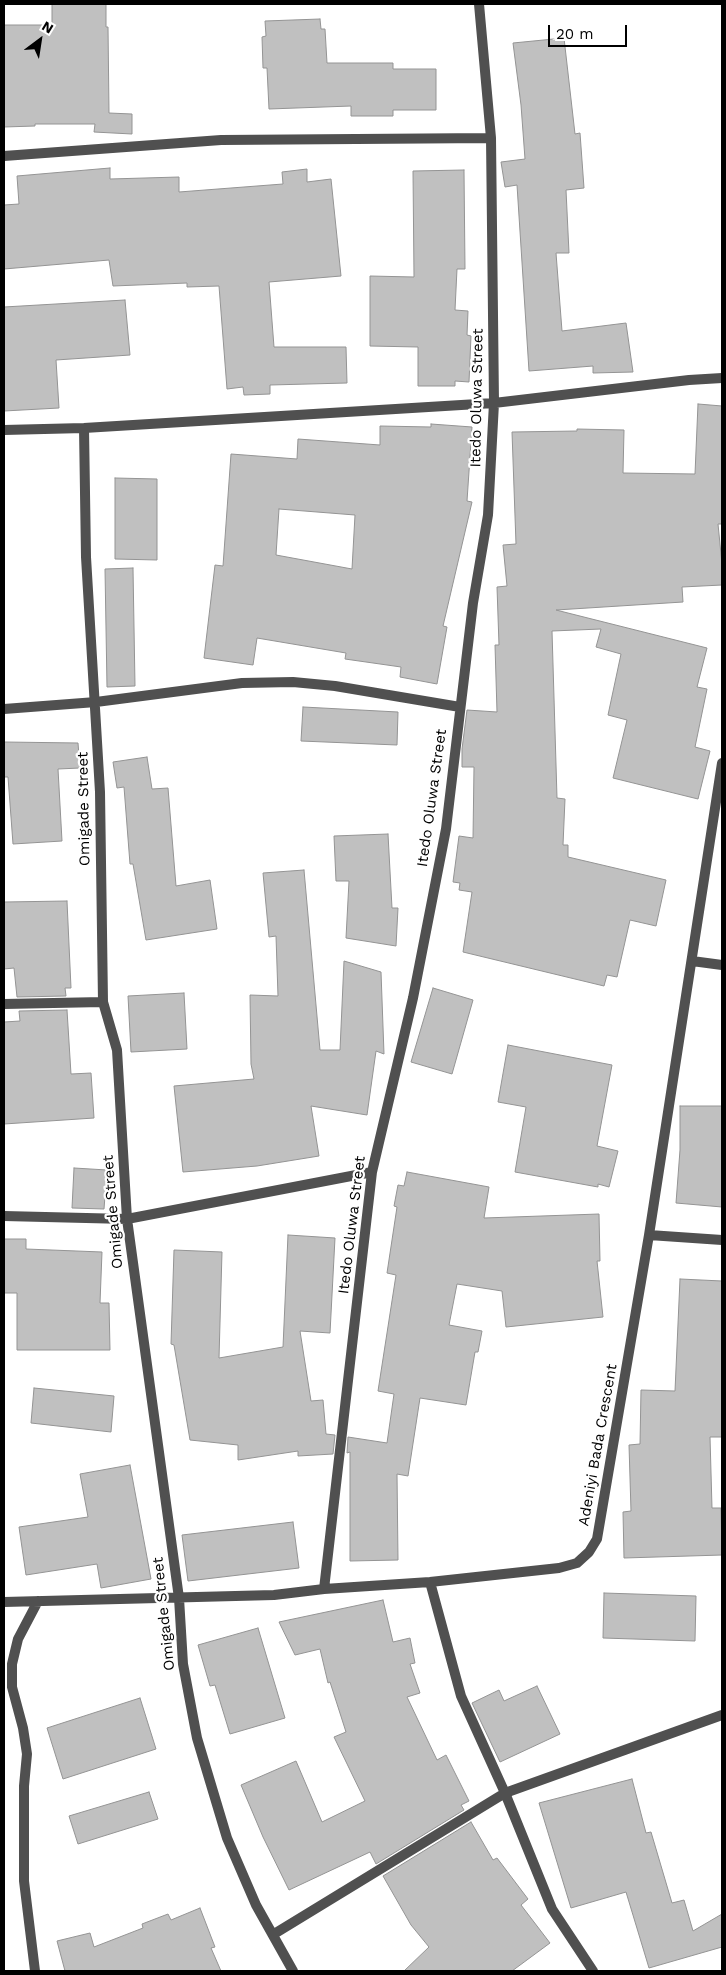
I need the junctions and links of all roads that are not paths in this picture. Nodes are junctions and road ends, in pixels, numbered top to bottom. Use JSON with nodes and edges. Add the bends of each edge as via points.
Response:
{"nodes":[{"id":1,"x":480,"y":4,"type":"edge"},
{"id":2,"x":491,"y":138,"type":"junction"},
{"id":3,"x":4,"y":156,"type":"edge"},
{"id":4,"x":722,"y":378,"type":"edge"},
{"id":5,"x":494,"y":402,"type":"junction"},
{"id":6,"x":84,"y":428,"type":"junction"},
{"id":7,"x":4,"y":430,"type":"edge"},
{"id":8,"x":96,"y":702,"type":"junction"},
{"id":9,"x":460,"y":707,"type":"junction"},
{"id":10,"x":4,"y":710,"type":"edge"},
{"id":11,"x":722,"y":763,"type":"edge"},
{"id":12,"x":692,"y":961,"type":"junction"},
{"id":13,"x":722,"y":965,"type":"edge"},
{"id":14,"x":103,"y":1002,"type":"junction"},
{"id":15,"x":4,"y":1004,"type":"edge"},
{"id":16,"x":372,"y":1172,"type":"junction"},
{"id":17,"x":4,"y":1216,"type":"edge"},
{"id":18,"x":126,"y":1219,"type":"junction"},
{"id":19,"x":649,"y":1235,"type":"junction"},
{"id":20,"x":722,"y":1240,"type":"edge"},
{"id":21,"x":430,"y":1582,"type":"junction"},
{"id":22,"x":324,"y":1589,"type":"junction"},
{"id":23,"x":179,"y":1598,"type":"junction"},
{"id":24,"x":38,"y":1601,"type":"junction"},
{"id":25,"x":4,"y":1602,"type":"edge"},
{"id":26,"x":8,"y":1662,"type":"edge"},
{"id":27,"x":722,"y":1716,"type":"edge"},
{"id":28,"x":505,"y":1793,"type":"junction"},
{"id":29,"x":274,"y":1934,"type":"junction"},
{"id":30,"x":36,"y":1971,"type":"edge"},
{"id":31,"x":294,"y":1971,"type":"edge"},
{"id":32,"x":593,"y":1971,"type":"edge"}],
"edges":[{"from":1,"to":2,"type":"street","name":"Itedo Oluwa Street"},
{"from":2,"to":3,"type":"street","via":[[221,140]]},
{"from":2,"to":5,"type":"street","name":"Itedo Oluwa Street"},
{"from":4,"to":5,"type":"street"},
{"from":5,"to":6,"type":"street"},
{"from":5,"to":9,"type":"street","name":"Itedo Oluwa Street","via":[[488,515]]},
{"from":6,"to":7,"type":"street"},
{"from":6,"to":8,"type":"street","name":"Omigade Street","via":[[86,557]]},
{"from":8,"to":9,"type":"street","via":[[242,683],[293,682]]},
{"from":8,"to":10,"type":"street"},
{"from":8,"to":14,"type":"street","name":"Omigade Street"},
{"from":9,"to":16,"type":"street","name":"Itedo Oluwa Street","via":[[444,838],[413,998]]},
{"from":11,"to":12,"type":"street","name":"Adeniyi Bada Crescent"},
{"from":12,"to":13,"type":"street"},
{"from":12,"to":19,"type":"street","name":"Adeniyi Bada Crescent"},
{"from":14,"to":15,"type":"street"},
{"from":14,"to":18,"type":"street","name":"Omigade Street","via":[[117,1050]]},
{"from":16,"to":18,"type":"street"},
{"from":16,"to":22,"type":"street","name":"Itedo Oluwa Street"},
{"from":17,"to":18,"type":"street"},
{"from":18,"to":23,"type":"street","name":"Omigade Street"},
{"from":19,"to":20,"type":"street"},
{"from":19,"to":21,"type":"street","name":"Adeniyi Bada Crescent","via":[[597,1539],[589,1552],[577,1562],[559,1568]]},
{"from":21,"to":22,"type":"street","name":"Adeniyi Bada Crescent"},
{"from":21,"to":28,"type":"street","via":[[461,1696]]},
{"from":22,"to":23,"type":"street","name":"Adeniyi Bada Crescent","via":[[274,1595]]},
{"from":23,"to":24,"type":"street","name":"Adeniyi Bada Crescent"},
{"from":23,"to":29,"type":"street","name":"Omigade Street","via":[[183,1664],[197,1738],[227,1838],[256,1905]]},
{"from":24,"to":25,"type":"street","name":"Adeniyi Bada Crescent"},
{"from":24,"to":26,"type":"street"},
{"from":26,"to":30,"type":"street","via":[[27,1754],[24,1881]]},
{"from":27,"to":28,"type":"street"},
{"from":28,"to":29,"type":"street"},
{"from":28,"to":32,"type":"street","via":[[552,1909]]},
{"from":29,"to":31,"type":"street","name":"Omigade Street"}]}
